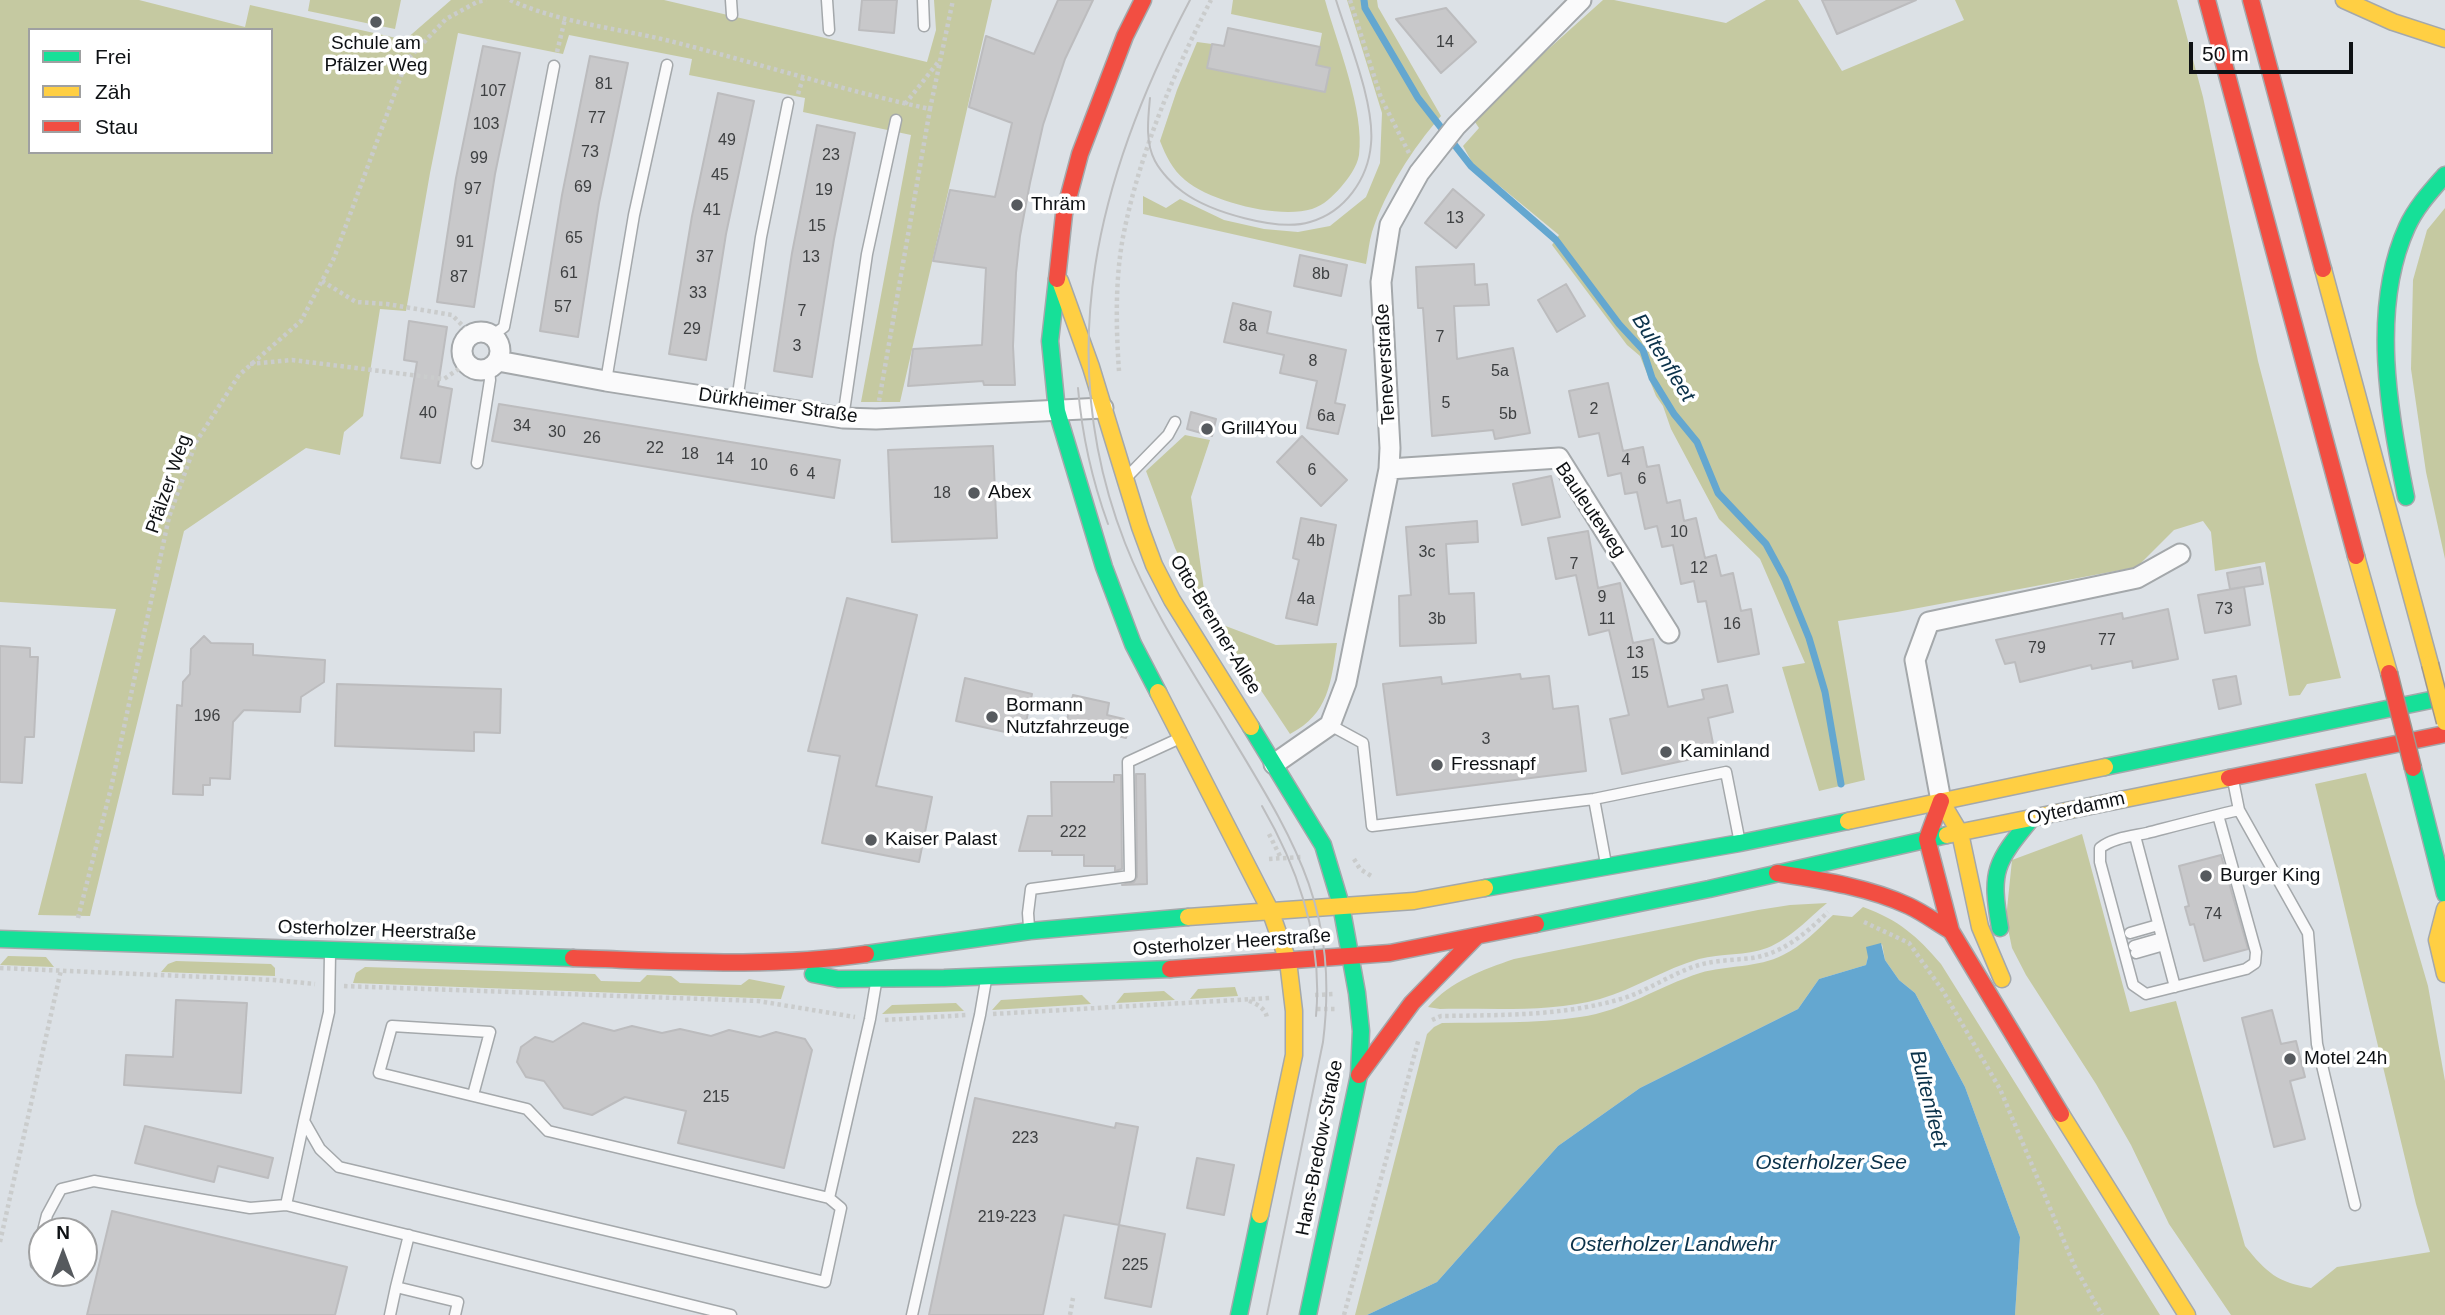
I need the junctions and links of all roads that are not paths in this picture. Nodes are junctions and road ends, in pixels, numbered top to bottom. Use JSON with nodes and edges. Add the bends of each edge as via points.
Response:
{"nodes":[{"id":1,"x":731,"y":0,"type":"edge"},
{"id":2,"x":827,"y":0,"type":"edge"},
{"id":3,"x":923,"y":0,"type":"edge"},
{"id":4,"x":1143,"y":0,"type":"edge"},
{"id":5,"x":1581,"y":0,"type":"edge"},
{"id":6,"x":2207,"y":0,"type":"edge"},
{"id":7,"x":2251,"y":0,"type":"edge"},
{"id":8,"x":2344,"y":0,"type":"edge"},
{"id":9,"x":732,"y":15,"type":"dead end"},
{"id":10,"x":924,"y":26,"type":"dead end"},
{"id":11,"x":829,"y":30,"type":"dead end"},
{"id":12,"x":2445,"y":39,"type":"edge"},
{"id":13,"x":667,"y":65,"type":"dead end"},
{"id":14,"x":554,"y":66,"type":"road end"},
{"id":15,"x":788,"y":103,"type":"dead end"},
{"id":16,"x":896,"y":120,"type":"road end"},
{"id":17,"x":2445,"y":175,"type":"edge"},
{"id":18,"x":1057,"y":272,"type":"junction"},
{"id":19,"x":494,"y":335,"type":"junction"},
{"id":20,"x":494,"y":365,"type":"junction"},
{"id":21,"x":606,"y":380,"type":"junction"},
{"id":22,"x":737,"y":401,"type":"junction"},
{"id":23,"x":1103,"y":408,"type":"junction"},
{"id":24,"x":1057,"y":411,"type":"junction"},
{"id":25,"x":843,"y":418,"type":"junction"},
{"id":26,"x":1175,"y":422,"type":"dead end"},
{"id":27,"x":477,"y":463,"type":"dead end"},
{"id":28,"x":1389,"y":469,"type":"junction"},
{"id":29,"x":1124,"y":481,"type":"junction"},
{"id":30,"x":2410,"y":517,"type":"dead end"},
{"id":31,"x":2416,"y":542,"type":"dead end"},
{"id":32,"x":2180,"y":554,"type":"dead end"},
{"id":33,"x":2408,"y":580,"type":"junction"},
{"id":34,"x":1669,"y":633,"type":"dead end"},
{"id":35,"x":2445,"y":697,"type":"edge"},
{"id":36,"x":2445,"y":722,"type":"edge"},
{"id":37,"x":1331,"y":725,"type":"junction"},
{"id":38,"x":2445,"y":734,"type":"edge"},
{"id":39,"x":1181,"y":738,"type":"junction"},
{"id":40,"x":1274,"y":764,"type":"junction"},
{"id":41,"x":2232,"y":776,"type":"junction"},
{"id":42,"x":1594,"y":799,"type":"junction"},
{"id":43,"x":1941,"y":801,"type":"junction"},
{"id":44,"x":2239,"y":810,"type":"junction"},
{"id":45,"x":2218,"y":815,"type":"junction"},
{"id":46,"x":2032,"y":818,"type":"junction"},
{"id":47,"x":1960,"y":833,"type":"junction"},
{"id":48,"x":2135,"y":836,"type":"junction"},
{"id":49,"x":1927,"y":839,"type":"junction"},
{"id":50,"x":1740,"y":843,"type":"junction"},
{"id":51,"x":1684,"y":853,"type":"joint"},
{"id":52,"x":1606,"y":867,"type":"junction"},
{"id":53,"x":1777,"y":873,"type":"junction"},
{"id":54,"x":1709,"y":889,"type":"joint"},
{"id":55,"x":2445,"y":894,"type":"edge"},
{"id":56,"x":1341,"y":905,"type":"junction"},
{"id":57,"x":2445,"y":909,"type":"edge"},
{"id":58,"x":1270,"y":910,"type":"junction"},
{"id":59,"x":1030,"y":931,"type":"junction"},
{"id":60,"x":1951,"y":931,"type":"junction"},
{"id":61,"x":2161,"y":935,"type":"junction"},
{"id":62,"x":1477,"y":936,"type":"junction"},
{"id":63,"x":0,"y":939,"type":"edge"},
{"id":64,"x":331,"y":950,"type":"junction"},
{"id":65,"x":1351,"y":957,"type":"junction"},
{"id":66,"x":1288,"y":961,"type":"junction"},
{"id":67,"x":753,"y":964,"type":"junction"},
{"id":68,"x":2445,"y":974,"type":"edge"},
{"id":69,"x":986,"y":976,"type":"junction"},
{"id":70,"x":876,"y":979,"type":"junction"},
{"id":71,"x":2175,"y":987,"type":"junction"},
{"id":72,"x":1359,"y":1075,"type":"junction"},
{"id":73,"x":473,"y":1095,"type":"junction"},
{"id":74,"x":304,"y":1121,"type":"junction"},
{"id":75,"x":829,"y":1198,"type":"junction"},
{"id":76,"x":286,"y":1205,"type":"junction"},
{"id":77,"x":2355,"y":1205,"type":"dead end"},
{"id":78,"x":46,"y":1217,"type":"edge"},
{"id":79,"x":409,"y":1235,"type":"junction"},
{"id":80,"x":396,"y":1287,"type":"junction"},
{"id":81,"x":390,"y":1315,"type":"edge"},
{"id":82,"x":455,"y":1315,"type":"edge"},
{"id":83,"x":731,"y":1315,"type":"edge"},
{"id":84,"x":912,"y":1315,"type":"edge"},
{"id":85,"x":1240,"y":1315,"type":"edge"},
{"id":86,"x":1308,"y":1315,"type":"edge"},
{"id":87,"x":2187,"y":1315,"type":"edge"}],
"edges":[{"from":1,"to":9,"type":"lane"},
{"from":2,"to":11,"type":"lane"},
{"from":3,"to":10,"type":"lane"},
{"from":4,"to":18,"type":"main road","name":"Otto-Brenner-Allee","via":[[1080,154],[1064,214]]},
{"from":5,"to":28,"type":"street","name":"Teneverstraße","via":[[1456,126],[1424,165],[1390,225],[1381,282]]},
{"from":6,"to":55,"type":"main road","bridge":true},
{"from":7,"to":33,"type":"main road"},
{"from":8,"to":12,"type":"main road","via":[[2401,26]]},
{"from":13,"to":21,"type":"lane"},
{"from":14,"to":19,"type":"lane","via":[[504,327]]},
{"from":15,"to":22,"type":"lane","via":[[761,237]]},
{"from":16,"to":25,"type":"lane","via":[[867,254]]},
{"from":17,"to":30,"type":"main road","via":[[2420,204],[2403,235],[2386,323],[2388,382]]},
{"from":18,"to":23,"type":"main road","name":"Otto-Brenner-Allee"},
{"from":18,"to":24,"type":"main road","name":"Otto-Brenner-Allee","via":[[1050,341]]},
{"from":19,"to":20,"type":"street","via":[[500,348]]},
{"from":19,"to":20,"type":"street","name":"Dürkheimer Straße","via":[[471,334],[463,342],[461,354],[477,371]]},
{"from":20,"to":21,"type":"street","name":"Dürkheimer Straße"},
{"from":20,"to":27,"type":"lane"},
{"from":21,"to":22,"type":"street","name":"Dürkheimer Straße"},
{"from":22,"to":25,"type":"street","name":"Dürkheimer Straße"},
{"from":23,"to":24,"type":"street","name":"Dürkheimer Straße"},
{"from":23,"to":29,"type":"main road","name":"Otto-Brenner-Allee"},
{"from":24,"to":25,"type":"street","name":"Dürkheimer Straße"},
{"from":24,"to":39,"type":"main road","name":"Otto-Brenner-Allee","via":[[1104,567],[1133,644]]},
{"from":26,"to":29,"type":"lane"},
{"from":28,"to":34,"type":"street","name":"Bauleuteweg","via":[[1559,458]]},
{"from":28,"to":37,"type":"street","name":"Teneverstraße","via":[[1346,683]]},
{"from":29,"to":40,"type":"main road","name":"Otto-Brenner-Allee","via":[[1154,565],[1172,600]]},
{"from":31,"to":33,"type":"main road"},
{"from":32,"to":43,"type":"street","via":[[2137,578],[1929,622],[1914,660]]},
{"from":33,"to":36,"type":"main road","bridge":true},
{"from":35,"to":43,"type":"main road","name":"Oyterdamm"},
{"from":37,"to":40,"type":"street"},
{"from":37,"to":42,"type":"lane","via":[[1363,743],[1373,826]]},
{"from":38,"to":41,"type":"main road","name":"Oyterdamm"},
{"from":39,"to":58,"type":"main road","name":"Otto-Brenner-Allee"},
{"from":39,"to":59,"type":"lane","via":[[1128,762],[1130,876],[1031,890]]},
{"from":40,"to":56,"type":"main road","name":"Otto-Brenner-Allee","via":[[1323,845]]},
{"from":41,"to":44,"type":"lane"},
{"from":41,"to":46,"type":"main road","name":"Oyterdamm"},
{"from":42,"to":50,"type":"lane","via":[[1726,772]]},
{"from":42,"to":52,"type":"lane"},
{"from":43,"to":47,"type":"main road"},
{"from":43,"to":49,"type":"main road"},
{"from":43,"to":50,"type":"main road","name":"Oyterdamm"},
{"from":44,"to":45,"type":"lane"},
{"from":44,"to":77,"type":"lane","via":[[2308,933],[2317,1044]]},
{"from":45,"to":48,"type":"lane"},
{"from":45,"to":71,"type":"lane","via":[[2256,952],[2255,963],[2246,970]]},
{"from":46,"to":47,"type":"main road","name":"Oyterdamm"},
{"from":46,"to":47,"type":"main road","via":[[2008,848],[1993,888],[2012,990],[1998,972],[1980,927]]},
{"from":47,"to":49,"type":"main road","name":"Oyterdamm"},
{"from":48,"to":61,"type":"lane"},
{"from":48,"to":71,"type":"lane","via":[[2101,848],[2106,886],[2133,985],[2146,994]]},
{"from":49,"to":53,"type":"main road","name":"Oyterdamm"},
{"from":49,"to":60,"type":"main road"},
{"from":50,"to":51,"type":"main road","name":"Oyterdamm"},
{"from":51,"to":52,"type":"main road","name":"Osterholzer Heerstraße"},
{"from":52,"to":56,"type":"main road","name":"Osterholzer Heerstraße","via":[[1414,901]]},
{"from":53,"to":54,"type":"main road","name":"Oyterdamm"},
{"from":53,"to":60,"type":"main road","via":[[1876,894],[1910,906]]},
{"from":54,"to":62,"type":"main road","name":"Osterholzer Heerstraße"},
{"from":56,"to":58,"type":"main road","name":"Osterholzer Heerstraße"},
{"from":56,"to":65,"type":"main road","name":"Hans-Bredow-Straße"},
{"from":57,"to":68,"type":"main road","via":[[2437,940]]},
{"from":58,"to":59,"type":"main road","name":"Osterholzer Heerstraße"},
{"from":58,"to":66,"type":"main road"},
{"from":59,"to":67,"type":"main road","name":"Osterholzer Heerstraße","via":[[834,959]]},
{"from":60,"to":87,"type":"main road"},
{"from":61,"to":61,"type":"lane","via":[[2133,943]]},
{"from":61,"to":71,"type":"lane"},
{"from":62,"to":65,"type":"main road","name":"Osterholzer Heerstraße"},
{"from":62,"to":72,"type":"main road","via":[[1412,1003]]},
{"from":63,"to":64,"type":"main road","name":"Osterholzer Heerstraße"},
{"from":64,"to":67,"type":"main road","name":"Osterholzer Heerstraße"},
{"from":64,"to":74,"type":"lane","via":[[328,1012]]},
{"from":65,"to":66,"type":"main road","name":"Osterholzer Heerstraße"},
{"from":65,"to":72,"type":"main road","name":"Hans-Bredow-Straße","via":[[1358,1000]]},
{"from":66,"to":69,"type":"main road","name":"Osterholzer Heerstraße"},
{"from":66,"to":85,"type":"main road","via":[[1294,1055]]},
{"from":67,"to":70,"type":"main road","name":"Osterholzer Heerstraße","via":[[838,979]]},
{"from":69,"to":70,"type":"main road","name":"Osterholzer Heerstraße"},
{"from":69,"to":84,"type":"lane"},
{"from":70,"to":75,"type":"lane"},
{"from":72,"to":86,"type":"main road","name":"Hans-Bredow-Straße"},
{"from":73,"to":73,"type":"lane","via":[[379,1073],[392,1026],[490,1032]]},
{"from":73,"to":75,"type":"lane","via":[[527,1109],[548,1131]]},
{"from":74,"to":75,"type":"lane","via":[[320,1149],[339,1167],[825,1282],[841,1208]]},
{"from":74,"to":76,"type":"lane"},
{"from":76,"to":78,"type":"lane","via":[[250,1208],[94,1181],[61,1189]]},
{"from":76,"to":79,"type":"lane"},
{"from":79,"to":80,"type":"lane"},
{"from":79,"to":83,"type":"lane"},
{"from":80,"to":81,"type":"lane"},
{"from":80,"to":82,"type":"lane","via":[[458,1302]]}]}
